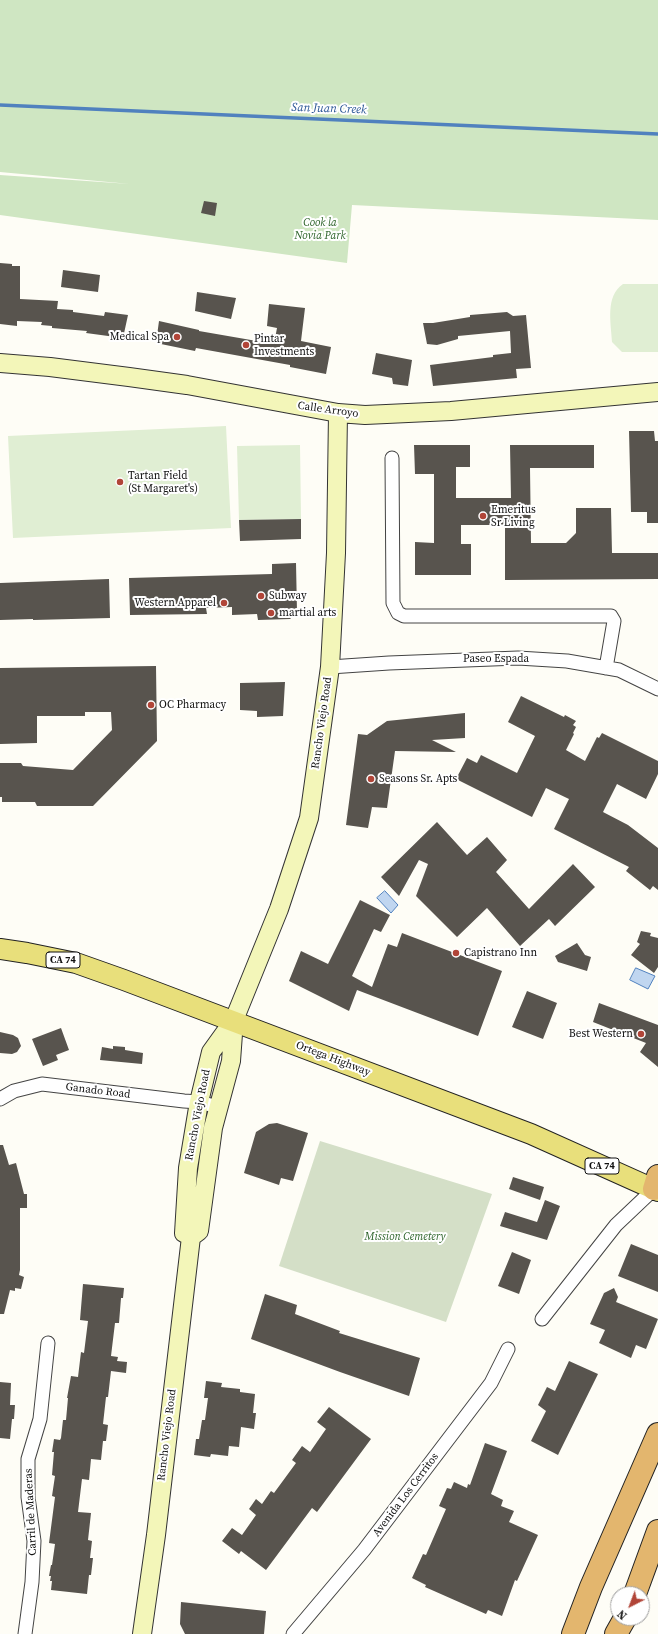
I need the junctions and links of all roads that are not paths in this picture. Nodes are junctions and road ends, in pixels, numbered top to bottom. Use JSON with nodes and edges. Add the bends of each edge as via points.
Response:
{"nodes":[{"id":1,"x":0,"y":363,"type":"edge"},
{"id":2,"x":658,"y":392,"type":"edge"},
{"id":3,"x":338,"y":413,"type":"junction"},
{"id":4,"x":392,"y":458,"type":"dead end"},
{"id":5,"x":330,"y":667,"type":"junction"},
{"id":6,"x":606,"y":668,"type":"junction"},
{"id":7,"x":658,"y":689,"type":"edge"},
{"id":8,"x":0,"y":949,"type":"edge"},
{"id":9,"x":234,"y":1020,"type":"junction"},
{"id":10,"x":0,"y":1099,"type":"edge"},
{"id":11,"x":199,"y":1102,"type":"junction"},
{"id":12,"x":218,"y":1107,"type":"junction"},
{"id":13,"x":657,"y":1186,"type":"edge"},
{"id":14,"x":191,"y":1237,"type":"junction"},
{"id":15,"x":542,"y":1319,"type":"dead end"},
{"id":16,"x":48,"y":1343,"type":"dead end"},
{"id":17,"x":508,"y":1349,"type":"dead end"},
{"id":18,"x":658,"y":1434,"type":"edge"},
{"id":19,"x":658,"y":1530,"type":"edge"},
{"id":20,"x":658,"y":1555,"type":"edge"},
{"id":21,"x":639,"y":1586,"type":"edge"},
{"id":22,"x":641,"y":1586,"type":"edge"},
{"id":23,"x":25,"y":1634,"type":"edge"},
{"id":24,"x":142,"y":1634,"type":"edge"},
{"id":25,"x":293,"y":1634,"type":"edge"},
{"id":26,"x":573,"y":1634,"type":"edge"}],
"edges":[{"from":1,"to":3,"type":"main road","name":"Calle Arroyo","via":[[187,385]]},
{"from":2,"to":3,"type":"main road","name":"Calle Arroyo","via":[[451,411],[368,415]]},
{"from":3,"to":5,"type":"main road","name":"Rancho Viejo Road","via":[[336,553]]},
{"from":4,"to":6,"type":"street","via":[[393,602],[398,613],[404,616],[611,616],[614,621]]},
{"from":5,"to":6,"type":"street","name":"Paseo Espada","via":[[518,658],[567,661]]},
{"from":5,"to":9,"type":"main road","name":"Rancho Viejo Road","via":[[309,818],[279,909]]},
{"from":6,"to":7,"type":"street","name":"Paseo Espada","via":[[619,670]]},
{"from":8,"to":9,"type":"main road","name":"Ortega Highway","number":"CA 74","via":[[27,952],[76,964]]},
{"from":9,"to":11,"type":"main road","name":"Rancho Viejo Road","via":[[211,1052]]},
{"from":9,"to":12,"type":"main road","name":"Rancho Viejo Road","via":[[231,1061]]},
{"from":9,"to":13,"type":"main road","name":"Ortega Highway","number":"CA 74","via":[[531,1134]]},
{"from":10,"to":11,"type":"street","name":"Ganado Road","via":[[14,1091],[42,1084]]},
{"from":11,"to":12,"type":"street","name":"Ganado Road"},
{"from":11,"to":14,"type":"main road","name":"Rancho Viejo Road","via":[[188,1168],[184,1234]]},
{"from":12,"to":14,"type":"main road","name":"Rancho Viejo Road","via":[[199,1231]]},
{"from":13,"to":15,"type":"street","via":[[616,1225]]},
{"from":14,"to":24,"type":"main road","name":"Rancho Viejo Road"},
{"from":16,"to":23,"type":"street","name":"Carril de Maderas","via":[[40,1419],[28,1459],[28,1497],[34,1542]]},
{"from":17,"to":25,"type":"street","name":"Avenida Los Cerritos","via":[[491,1383],[364,1550]]},
{"from":18,"to":26,"type":"highway"},
{"from":19,"to":21,"type":"highway"},
{"from":20,"to":22,"type":"highway"}]}
